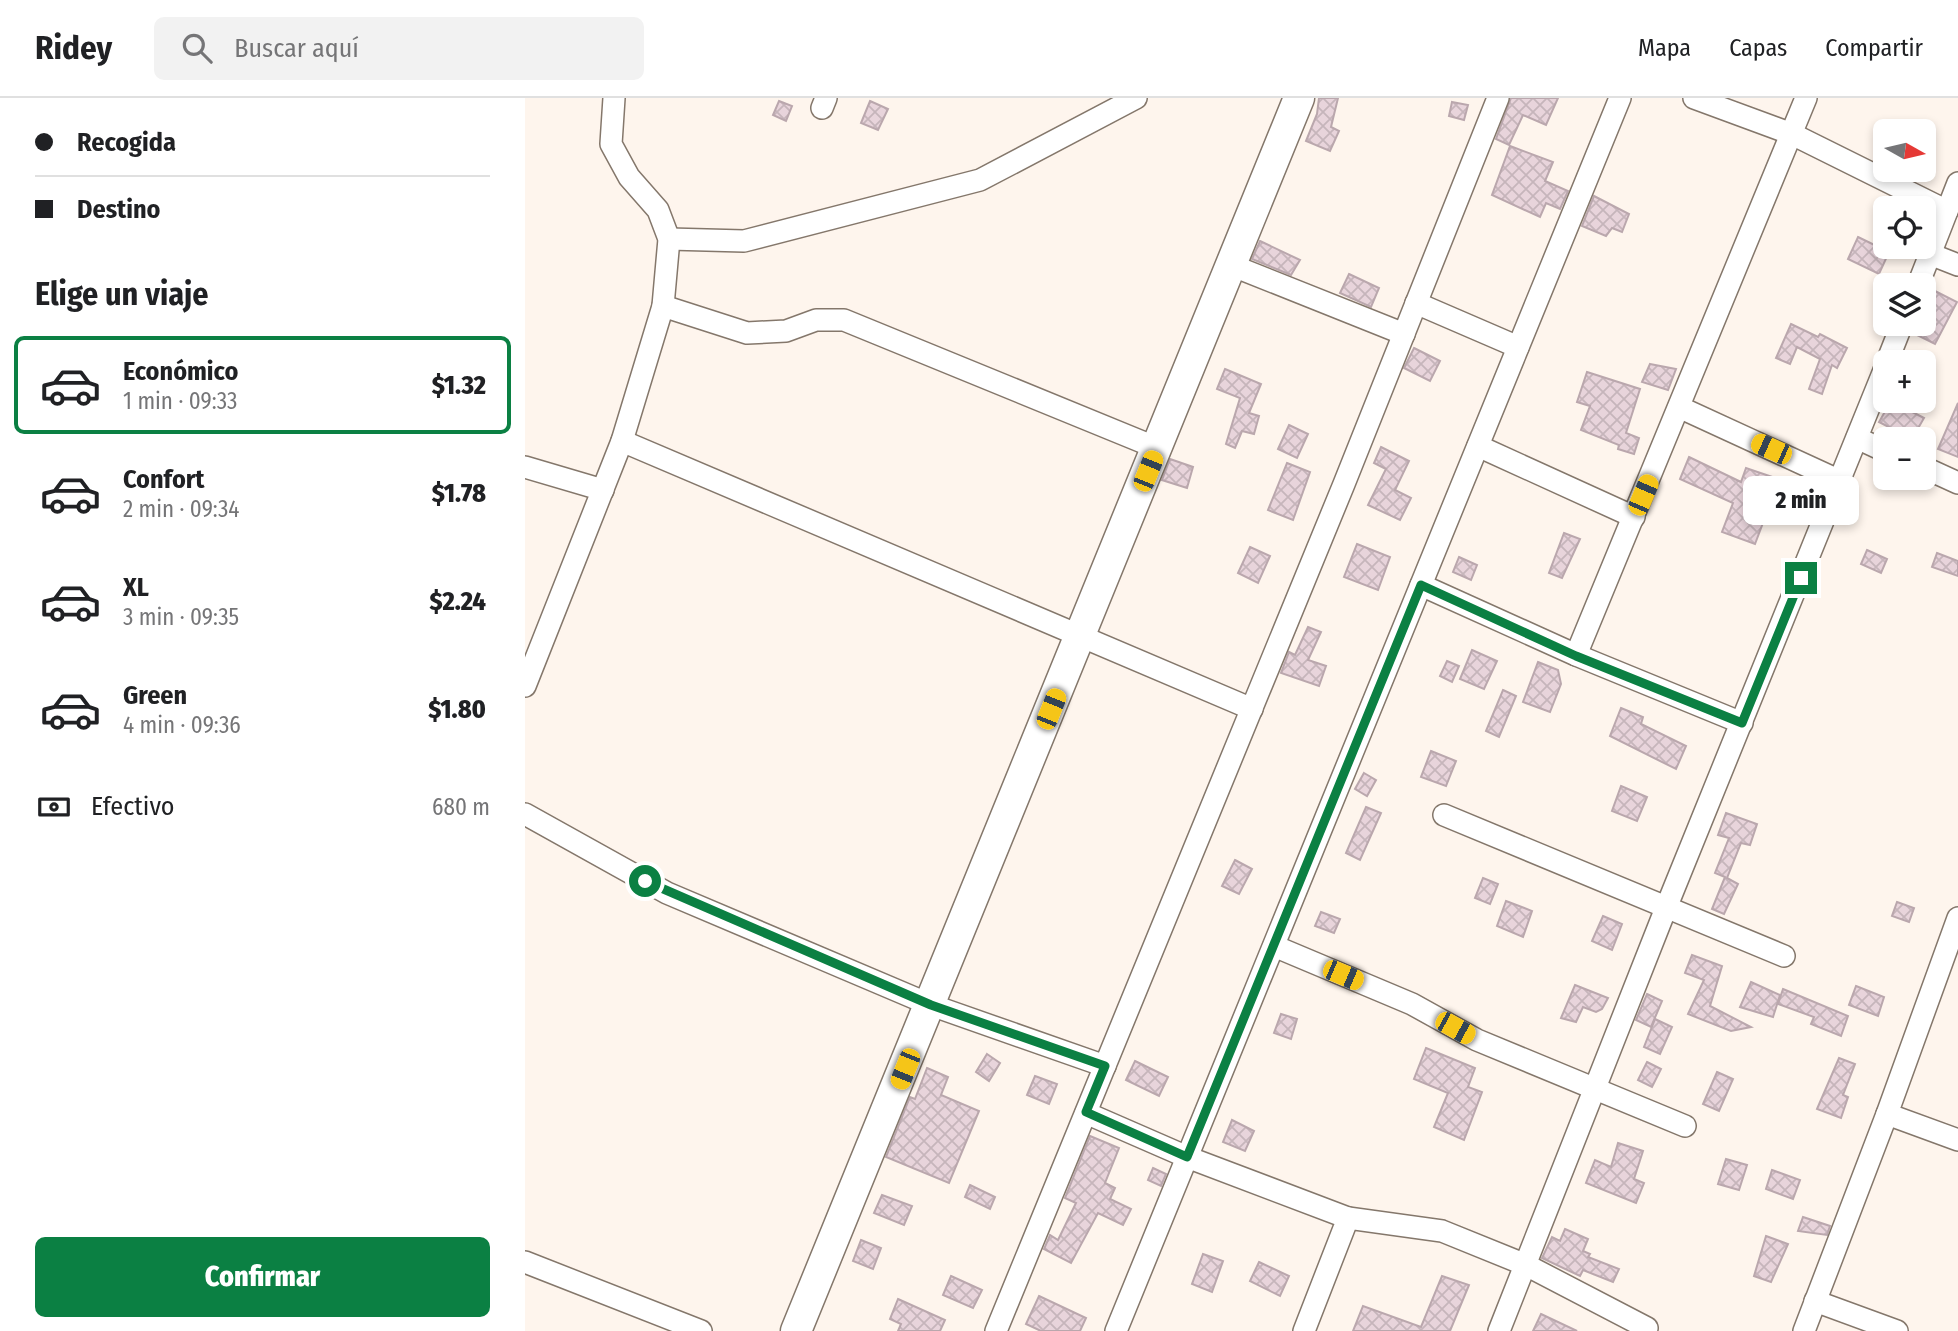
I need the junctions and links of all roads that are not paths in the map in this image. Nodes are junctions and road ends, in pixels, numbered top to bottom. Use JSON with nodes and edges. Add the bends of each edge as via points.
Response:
{"nodes":[{"id":1,"x":614,"y":98,"type":"edge"},
{"id":2,"x":1136,"y":98,"type":"edge"},
{"id":3,"x":1299,"y":98,"type":"edge"},
{"id":4,"x":1498,"y":98,"type":"edge"},
{"id":5,"x":1620,"y":98,"type":"edge"},
{"id":6,"x":1694,"y":98,"type":"edge"},
{"id":7,"x":1806,"y":98,"type":"edge"},
{"id":8,"x":1791,"y":134,"type":"junction"},
{"id":9,"x":1958,"y":183,"type":"edge"},
{"id":10,"x":1947,"y":211,"type":"junction"},
{"id":11,"x":669,"y":239,"type":"junction"},
{"id":12,"x":1936,"y":239,"type":"edge"},
{"id":13,"x":1936,"y":256,"type":"edge"},
{"id":14,"x":1231,"y":265,"type":"junction"},
{"id":15,"x":1958,"y":265,"type":"edge"},
{"id":16,"x":1416,"y":303,"type":"junction"},
{"id":17,"x":663,"y":306,"type":"junction"},
{"id":18,"x":1404,"y":334,"type":"junction"},
{"id":19,"x":1518,"y":347,"type":"junction"},
{"id":20,"x":1873,"y":398,"type":"edge"},
{"id":21,"x":1679,"y":407,"type":"junction"},
{"id":22,"x":1857,"y":438,"type":"junction"},
{"id":23,"x":622,"y":441,"type":"junction"},
{"id":24,"x":1873,"y":445,"type":"edge"},
{"id":25,"x":1478,"y":446,"type":"junction"},
{"id":26,"x":1157,"y":447,"type":"junction"},
{"id":27,"x":525,"y":467,"type":"edge"},
{"id":28,"x":1936,"y":473,"type":"edge"},
{"id":29,"x":1839,"y":481,"type":"junction"},
{"id":30,"x":1958,"y":483,"type":"edge"},
{"id":31,"x":603,"y":490,"type":"junction"},
{"id":32,"x":1634,"y":517,"type":"junction"},
{"id":33,"x":1421,"y":585,"type":"junction"},
{"id":34,"x":1081,"y":636,"type":"junction"},
{"id":35,"x":1576,"y":656,"type":"junction"},
{"id":36,"x":525,"y":687,"type":"edge"},
{"id":37,"x":1252,"y":709,"type":"junction"},
{"id":38,"x":1742,"y":723,"type":"junction"},
{"id":39,"x":525,"y":814,"type":"edge"},
{"id":40,"x":1444,"y":815,"type":"dead end"},
{"id":41,"x":1666,"y":908,"type":"junction"},
{"id":42,"x":1958,"y":918,"type":"edge"},
{"id":43,"x":1274,"y":946,"type":"junction"},
{"id":44,"x":1784,"y":956,"type":"dead end"},
{"id":45,"x":931,"y":1005,"type":"junction"},
{"id":46,"x":1105,"y":1066,"type":"junction"},
{"id":47,"x":1596,"y":1090,"type":"junction"},
{"id":48,"x":1086,"y":1112,"type":"junction"},
{"id":49,"x":1887,"y":1114,"type":"junction"},
{"id":50,"x":1685,"y":1126,"type":"dead end"},
{"id":51,"x":1958,"y":1140,"type":"edge"},
{"id":52,"x":1187,"y":1157,"type":"junction"},
{"id":53,"x":1348,"y":1218,"type":"junction"},
{"id":54,"x":525,"y":1262,"type":"edge"},
{"id":55,"x":1526,"y":1265,"type":"junction"},
{"id":56,"x":1815,"y":1301,"type":"junction"},
{"id":57,"x":1647,"y":1328,"type":"dead end"},
{"id":58,"x":701,"y":1331,"type":"edge"},
{"id":59,"x":796,"y":1331,"type":"edge"},
{"id":60,"x":996,"y":1331,"type":"edge"},
{"id":61,"x":1116,"y":1331,"type":"edge"},
{"id":62,"x":1304,"y":1331,"type":"edge"},
{"id":63,"x":1499,"y":1331,"type":"edge"},
{"id":64,"x":1804,"y":1331,"type":"edge"},
{"id":65,"x":1897,"y":1331,"type":"edge"}],
"edges":[{"from":1,"to":11,"type":"street","via":[[611,144],[629,177],[658,210]]},
{"from":2,"to":11,"type":"street","via":[[980,180],[744,241]]},
{"from":3,"to":14,"type":"street"},
{"from":4,"to":16,"type":"street"},
{"from":5,"to":19,"type":"street"},
{"from":6,"to":8,"type":"street"},
{"from":7,"to":8,"type":"street"},
{"from":8,"to":10,"type":"street"},
{"from":8,"to":21,"type":"street"},
{"from":9,"to":10,"type":"street"},
{"from":10,"to":12,"type":"street"},
{"from":11,"to":17,"type":"street"},
{"from":13,"to":15,"type":"street"},
{"from":14,"to":18,"type":"street"},
{"from":14,"to":26,"type":"street"},
{"from":16,"to":18,"type":"street"},
{"from":16,"to":19,"type":"street"},
{"from":17,"to":23,"type":"street"},
{"from":17,"to":26,"type":"street","via":[[747,333],[786,331],[816,320],[844,320]]},
{"from":18,"to":37,"type":"street"},
{"from":19,"to":25,"type":"street"},
{"from":20,"to":22,"type":"street"},
{"from":21,"to":29,"type":"street"},
{"from":21,"to":32,"type":"street"},
{"from":22,"to":24,"type":"street"},
{"from":22,"to":29,"type":"street"},
{"from":23,"to":31,"type":"street"},
{"from":23,"to":34,"type":"street"},
{"from":25,"to":32,"type":"street"},
{"from":25,"to":33,"type":"street"},
{"from":26,"to":34,"type":"street"},
{"from":27,"to":31,"type":"street"},
{"from":28,"to":30,"type":"street"},
{"from":29,"to":38,"type":"street"},
{"from":31,"to":36,"type":"street"},
{"from":32,"to":35,"type":"street"},
{"from":33,"to":35,"type":"street"},
{"from":33,"to":43,"type":"street"},
{"from":34,"to":37,"type":"street"},
{"from":34,"to":45,"type":"street"},
{"from":35,"to":38,"type":"street"},
{"from":37,"to":46,"type":"street"},
{"from":38,"to":41,"type":"street"},
{"from":39,"to":45,"type":"street","via":[[667,893]]},
{"from":40,"to":41,"type":"street"},
{"from":41,"to":44,"type":"street"},
{"from":41,"to":47,"type":"street"},
{"from":42,"to":49,"type":"street"},
{"from":43,"to":47,"type":"street"},
{"from":43,"to":52,"type":"street"},
{"from":45,"to":46,"type":"street"},
{"from":45,"to":59,"type":"street"},
{"from":46,"to":48,"type":"street"},
{"from":47,"to":50,"type":"street"},
{"from":47,"to":55,"type":"street"},
{"from":48,"to":52,"type":"street"},
{"from":48,"to":60,"type":"street"},
{"from":49,"to":51,"type":"street"},
{"from":49,"to":56,"type":"street"},
{"from":52,"to":53,"type":"street"},
{"from":52,"to":61,"type":"street"},
{"from":53,"to":55,"type":"street","via":[[1442,1231]]},
{"from":53,"to":62,"type":"street"},
{"from":54,"to":58,"type":"street"},
{"from":55,"to":57,"type":"street"},
{"from":55,"to":63,"type":"street"},
{"from":56,"to":64,"type":"street"},
{"from":56,"to":65,"type":"street"}]}
